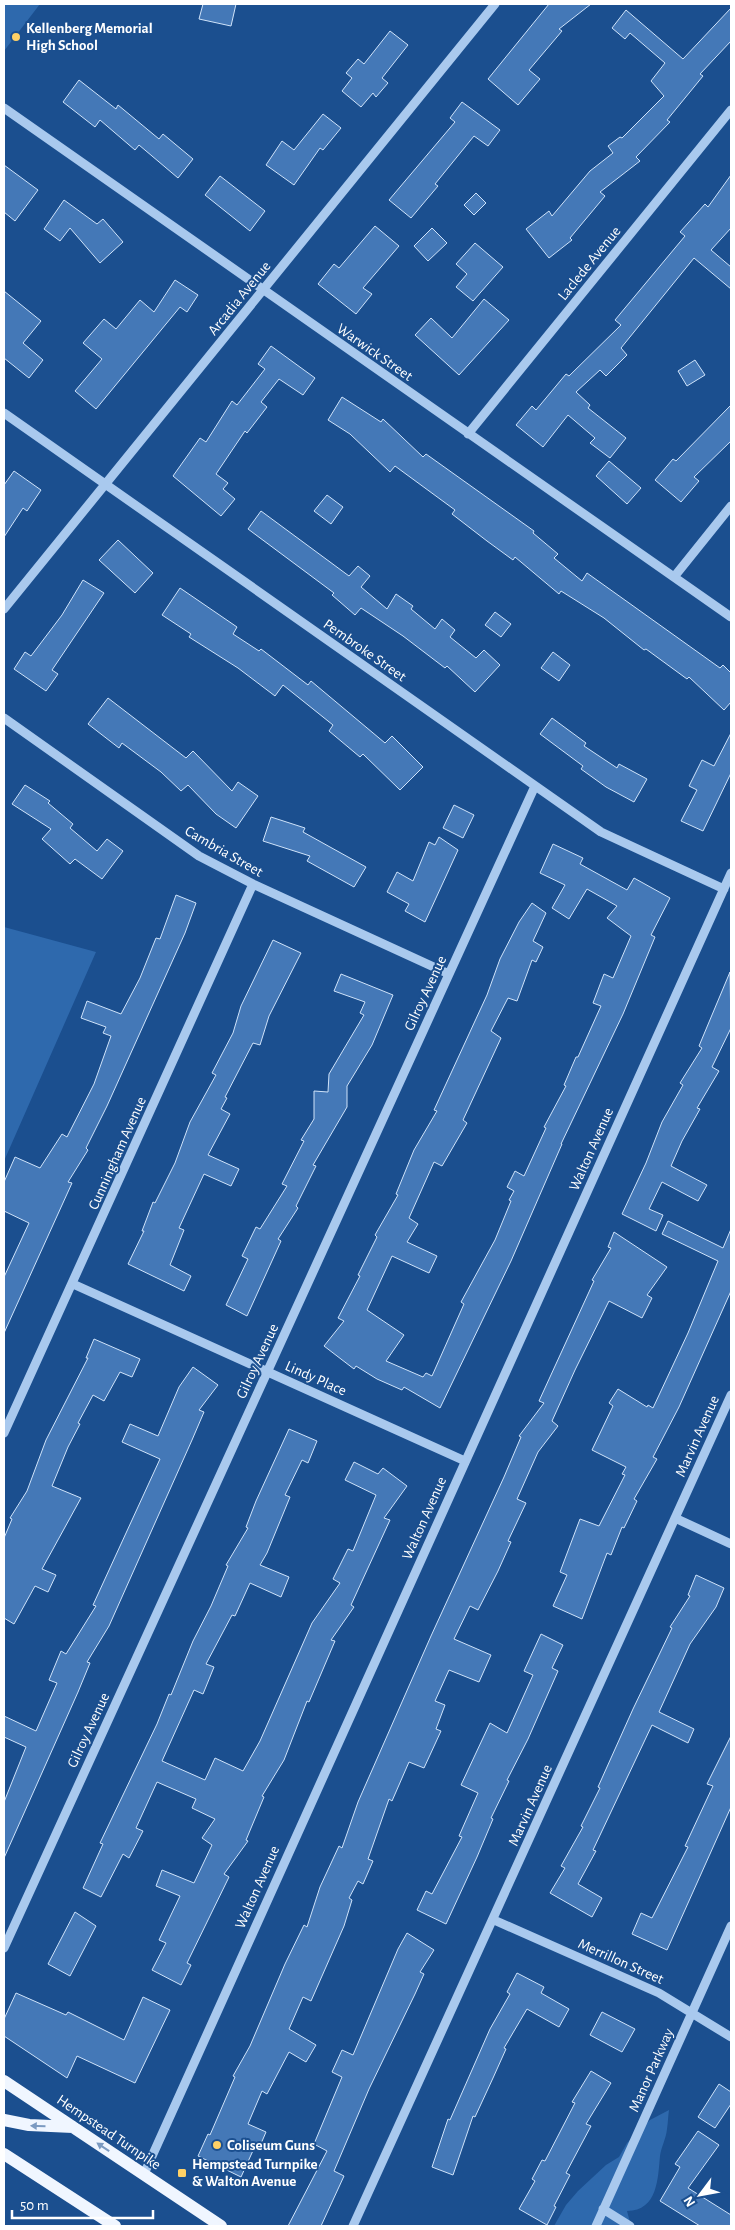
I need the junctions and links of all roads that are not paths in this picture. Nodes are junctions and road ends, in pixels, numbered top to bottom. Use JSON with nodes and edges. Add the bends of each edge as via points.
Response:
{"nodes":[{"id":1,"x":495,"y":4,"type":"edge"},
{"id":2,"x":4,"y":108,"type":"edge"},
{"id":3,"x":731,"y":110,"type":"edge"},
{"id":4,"x":263,"y":290,"type":"junction"},
{"id":5,"x":4,"y":413,"type":"edge"},
{"id":6,"x":468,"y":434,"type":"junction"},
{"id":7,"x":105,"y":484,"type":"junction"},
{"id":8,"x":731,"y":506,"type":"edge"},
{"id":9,"x":674,"y":577,"type":"junction"},
{"id":10,"x":4,"y":609,"type":"edge"},
{"id":11,"x":731,"y":617,"type":"edge"},
{"id":12,"x":4,"y":718,"type":"edge"},
{"id":13,"x":534,"y":786,"type":"junction"},
{"id":14,"x":731,"y":873,"type":"edge"},
{"id":15,"x":253,"y":884,"type":"junction"},
{"id":16,"x":724,"y":889,"type":"junction"},
{"id":17,"x":448,"y":974,"type":"junction"},
{"id":18,"x":72,"y":1284,"type":"junction"},
{"id":19,"x":267,"y":1371,"type":"junction"},
{"id":20,"x":731,"y":1394,"type":"edge"},
{"id":21,"x":4,"y":1433,"type":"edge"},
{"id":22,"x":465,"y":1461,"type":"junction"},
{"id":23,"x":675,"y":1518,"type":"junction"},
{"id":24,"x":731,"y":1544,"type":"edge"},
{"id":25,"x":494,"y":1920,"type":"junction"},
{"id":26,"x":731,"y":1926,"type":"edge"},
{"id":27,"x":4,"y":1948,"type":"edge"},
{"id":28,"x":692,"y":2012,"type":"junction"},
{"id":29,"x":731,"y":2038,"type":"edge"},
{"id":30,"x":4,"y":2081,"type":"edge"},
{"id":31,"x":4,"y":2120,"type":"edge"},
{"id":32,"x":73,"y":2127,"type":"junction"},
{"id":33,"x":4,"y":2154,"type":"edge"},
{"id":34,"x":144,"y":2174,"type":"junction"},
{"id":35,"x":604,"y":2209,"type":"junction"},
{"id":36,"x":115,"y":2226,"type":"edge"},
{"id":37,"x":221,"y":2226,"type":"edge"},
{"id":38,"x":353,"y":2226,"type":"edge"},
{"id":39,"x":596,"y":2226,"type":"edge"},
{"id":40,"x":630,"y":2226,"type":"edge"}],
"edges":[{"from":1,"to":4,"type":"street","name":"Arcadia Avenue"},
{"from":2,"to":4,"type":"street","name":"Warwick Street"},
{"from":3,"to":6,"type":"street","name":"Laclede Avenue"},
{"from":4,"to":6,"type":"street","name":"Warwick Street"},
{"from":4,"to":7,"type":"street","name":"Arcadia Avenue"},
{"from":5,"to":7,"type":"street","name":"Pembroke Street"},
{"from":6,"to":9,"type":"street","name":"Warwick Street"},
{"from":7,"to":10,"type":"street","name":"Arcadia Avenue"},
{"from":7,"to":13,"type":"street","name":"Pembroke Street"},
{"from":8,"to":9,"type":"street"},
{"from":9,"to":11,"type":"street","name":"Warwick Street"},
{"from":12,"to":15,"type":"street","name":"Cambria Street","via":[[199,856]]},
{"from":13,"to":16,"type":"street","name":"Pembroke Street","via":[[601,832]]},
{"from":13,"to":17,"type":"street","name":"Gilroy Avenue"},
{"from":14,"to":16,"type":"street","name":"Walton Avenue"},
{"from":15,"to":17,"type":"street","name":"Cambria Street"},
{"from":15,"to":18,"type":"street","name":"Cunningham Avenue"},
{"from":16,"to":22,"type":"street","name":"Walton Avenue"},
{"from":17,"to":19,"type":"street","name":"Gilroy Avenue"},
{"from":18,"to":19,"type":"street","name":"Lindy Place"},
{"from":18,"to":21,"type":"street","name":"Cunningham Avenue"},
{"from":19,"to":22,"type":"street","name":"Lindy Place"},
{"from":19,"to":27,"type":"street","name":"Gilroy Avenue"},
{"from":20,"to":23,"type":"street","name":"Marvin Avenue"},
{"from":22,"to":34,"type":"street","name":"Walton Avenue"},
{"from":23,"to":24,"type":"street"},
{"from":23,"to":25,"type":"street","name":"Marvin Avenue"},
{"from":25,"to":28,"type":"street","name":"Merrillon Street","via":[[659,1992]]},
{"from":25,"to":38,"type":"street","name":"Marvin Avenue"},
{"from":26,"to":28,"type":"street","name":"Manor Parkway"},
{"from":28,"to":29,"type":"street","name":"Merrillon Street"},
{"from":28,"to":35,"type":"street","name":"Manor Parkway"},
{"from":30,"to":32,"type":"main road","name":"Hempstead Turnpike"},
{"from":32,"to":31,"type":"main road","one_way":true,"via":[[28,2125]]},
{"from":34,"to":32,"type":"main road","name":"Hempstead Turnpike","one_way":true},
{"from":33,"to":36,"type":"main road"},
{"from":34,"to":37,"type":"main road","name":"Hempstead Turnpike"},
{"from":35,"to":39,"type":"street","name":"Manor Parkway"},
{"from":35,"to":40,"type":"street"}]}
